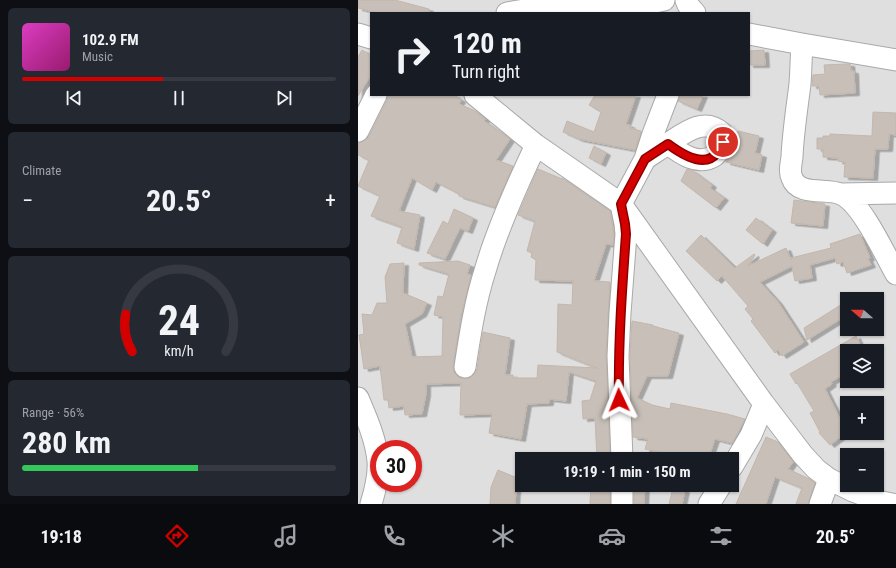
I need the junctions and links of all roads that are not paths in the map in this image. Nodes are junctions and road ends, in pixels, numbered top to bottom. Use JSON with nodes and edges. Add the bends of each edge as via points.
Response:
{"nodes":[{"id":1,"x":664,"y":0,"type":"edge"},
{"id":2,"x":675,"y":0,"type":"edge"},
{"id":3,"x":686,"y":0,"type":"edge"},
{"id":4,"x":513,"y":12,"type":"edge"},
{"id":5,"x":677,"y":12,"type":"edge"},
{"id":6,"x":694,"y":12,"type":"edge"},
{"id":7,"x":358,"y":34,"type":"edge"},
{"id":8,"x":750,"y":34,"type":"edge"},
{"id":9,"x":370,"y":38,"type":"edge"},
{"id":10,"x":802,"y":44,"type":"junction"},
{"id":11,"x":896,"y":60,"type":"edge"},
{"id":12,"x":376,"y":96,"type":"edge"},
{"id":13,"x":475,"y":96,"type":"edge"},
{"id":14,"x":668,"y":96,"type":"edge"},
{"id":15,"x":358,"y":131,"type":"edge"},
{"id":16,"x":668,"y":144,"type":"dead end"},
{"id":17,"x":536,"y":146,"type":"junction"},
{"id":18,"x":645,"y":159,"type":"junction"},
{"id":19,"x":896,"y":193,"type":"edge"},
{"id":20,"x":841,"y":194,"type":"junction"},
{"id":21,"x":621,"y":204,"type":"junction"},
{"id":22,"x":896,"y":274,"type":"edge"},
{"id":23,"x":465,"y":367,"type":"dead end"},
{"id":24,"x":358,"y":398,"type":"edge"},
{"id":25,"x":764,"y":404,"type":"junction"},
{"id":26,"x":622,"y":452,"type":"edge"},
{"id":27,"x":739,"y":455,"type":"edge"},
{"id":28,"x":829,"y":479,"type":"junction"},
{"id":29,"x":622,"y":492,"type":"edge"},
{"id":30,"x":717,"y":492,"type":"edge"},
{"id":31,"x":886,"y":503,"type":"edge"},
{"id":32,"x":371,"y":504,"type":"edge"},
{"id":33,"x":622,"y":504,"type":"edge"},
{"id":34,"x":709,"y":504,"type":"edge"},
{"id":35,"x":820,"y":504,"type":"edge"}],
"edges":[{"from":1,"to":4,"type":"street","via":[[537,8]]},
{"from":2,"to":5,"type":"street"},
{"from":3,"to":6,"type":"street"},
{"from":7,"to":9,"type":"street"},
{"from":8,"to":10,"type":"street"},
{"from":10,"to":11,"type":"street"},
{"from":10,"to":20,"type":"street","via":[[792,150],[792,178],[798,187],[804,189]]},
{"from":12,"to":15,"type":"street"},
{"from":13,"to":17,"type":"street"},
{"from":14,"to":18,"type":"street"},
{"from":16,"to":18,"type":"street"},
{"from":17,"to":21,"type":"street"},
{"from":17,"to":23,"type":"street","via":[[520,178],[484,271],[475,306]]},
{"from":18,"to":21,"type":"street"},
{"from":19,"to":20,"type":"street"},
{"from":20,"to":22,"type":"street","via":[[849,199],[862,215]]},
{"from":21,"to":25,"type":"street"},
{"from":21,"to":26,"type":"street","via":[[626,234],[618,356]]},
{"from":24,"to":32,"type":"street","via":[[378,461]]},
{"from":25,"to":27,"type":"street"},
{"from":25,"to":28,"type":"street","via":[[802,455]]},
{"from":28,"to":31,"type":"street"},
{"from":28,"to":35,"type":"street"},
{"from":29,"to":33,"type":"street"},
{"from":30,"to":34,"type":"street"}]}
